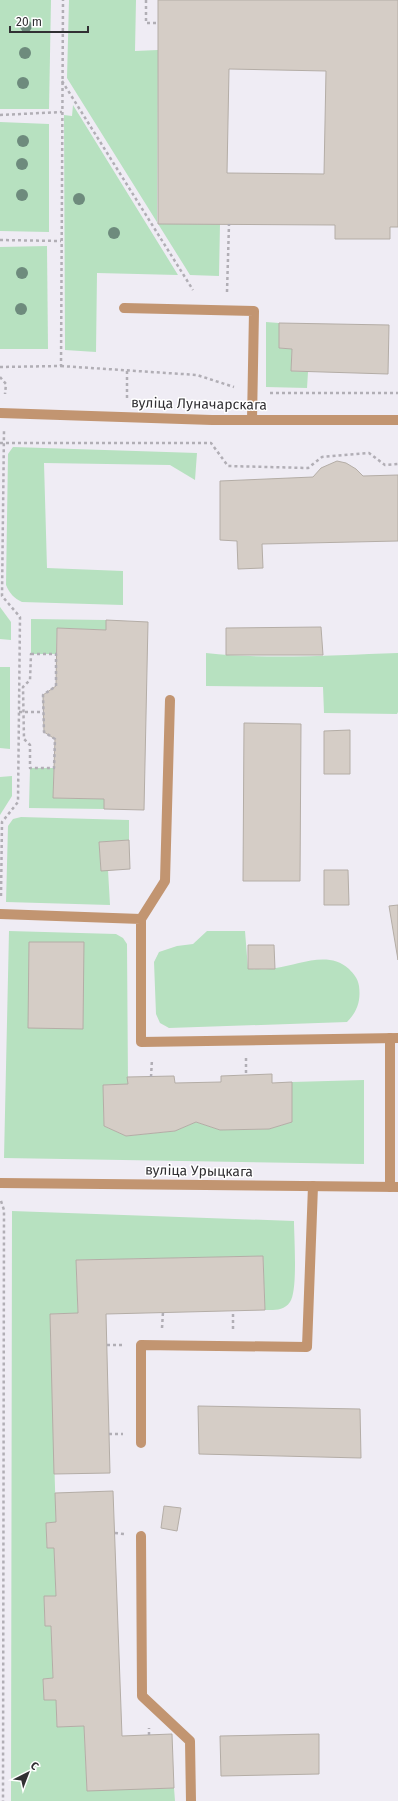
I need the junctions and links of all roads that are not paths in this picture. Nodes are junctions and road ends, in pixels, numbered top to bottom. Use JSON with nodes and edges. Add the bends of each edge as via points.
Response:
{"nodes":[{"id":1,"x":124,"y":308,"type":"dead end"},
{"id":2,"x":0,"y":413,"type":"edge"},
{"id":3,"x":252,"y":420,"type":"junction"},
{"id":4,"x":398,"y":420,"type":"edge"},
{"id":5,"x":170,"y":700,"type":"dead end"},
{"id":6,"x":0,"y":914,"type":"edge"},
{"id":7,"x":141,"y":919,"type":"junction"},
{"id":8,"x":394,"y":1038,"type":"edge"},
{"id":9,"x":0,"y":1183,"type":"edge"},
{"id":10,"x":313,"y":1186,"type":"junction"},
{"id":11,"x":394,"y":1187,"type":"edge"},
{"id":12,"x":141,"y":1443,"type":"dead end"},
{"id":13,"x":141,"y":1536,"type":"dead end"},
{"id":14,"x":191,"y":1801,"type":"edge"}],
"edges":[{"from":1,"to":3,"type":"street","via":[[254,311]]},
{"from":2,"to":3,"type":"street","name":"вуліца Луначарскага"},
{"from":3,"to":4,"type":"street","name":"вуліца Луначарскага"},
{"from":5,"to":7,"type":"street","via":[[165,882]]},
{"from":6,"to":7,"type":"street"},
{"from":7,"to":8,"type":"street","via":[[141,1042]]},
{"from":8,"to":11,"type":"street"},
{"from":9,"to":10,"type":"street","name":"вуліца Урыцкага"},
{"from":10,"to":11,"type":"street","name":"вуліца Урыцкага"},
{"from":10,"to":12,"type":"street","via":[[307,1348],[141,1345]]},
{"from":13,"to":14,"type":"street","via":[[142,1696],[190,1741]]}]}
